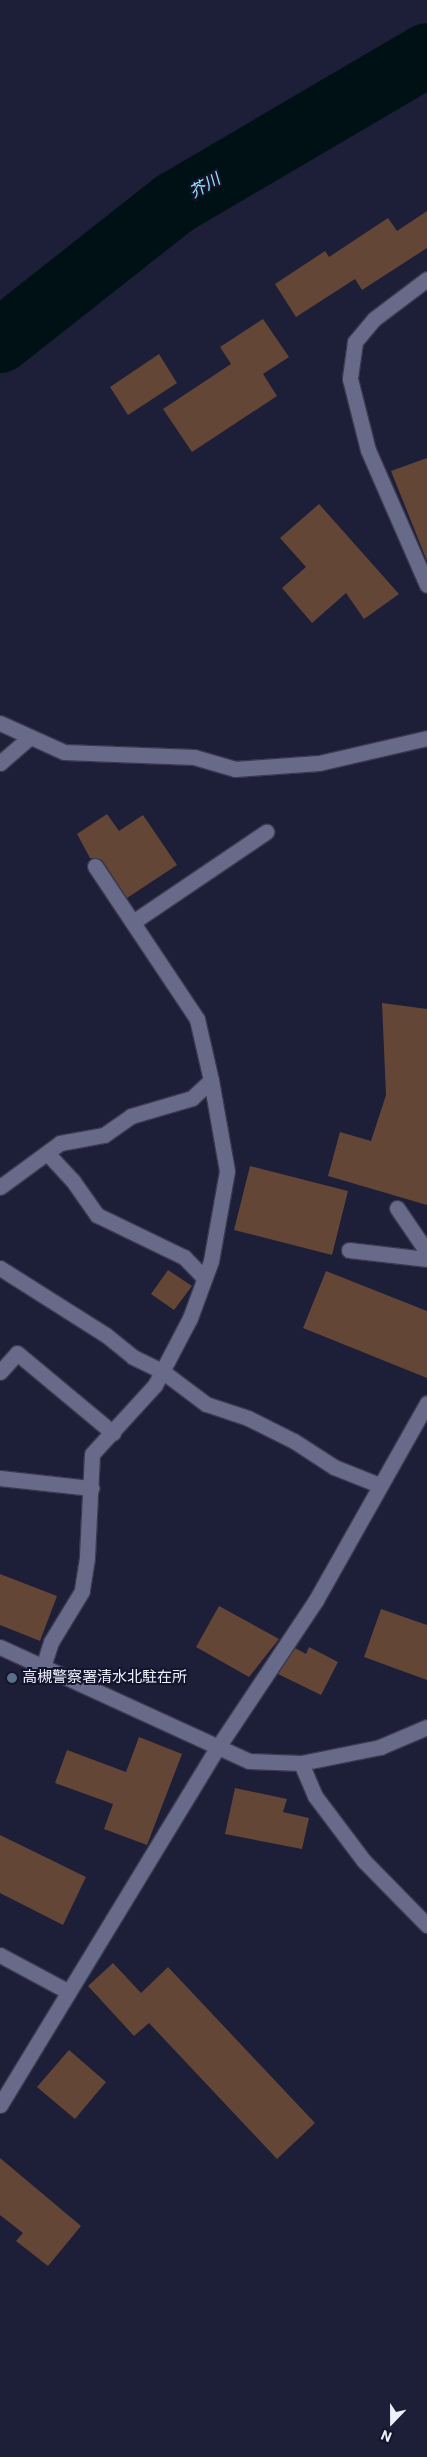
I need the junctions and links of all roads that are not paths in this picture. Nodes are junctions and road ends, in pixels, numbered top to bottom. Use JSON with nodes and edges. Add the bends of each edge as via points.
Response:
{"nodes":[{"id":1,"x":427,"y":279,"type":"edge"},
{"id":2,"x":427,"y":585,"type":"edge"},
{"id":3,"x":0,"y":723,"type":"edge"},
{"id":4,"x":29,"y":738,"type":"junction"},
{"id":5,"x":427,"y":738,"type":"edge"},
{"id":6,"x":0,"y":763,"type":"edge"},
{"id":7,"x":266,"y":832,"type":"dead end"},
{"id":8,"x":95,"y":866,"type":"dead end"},
{"id":9,"x":133,"y":922,"type":"junction"},
{"id":10,"x":211,"y":1080,"type":"junction"},
{"id":11,"x":47,"y":1152,"type":"junction"},
{"id":12,"x":0,"y":1187,"type":"edge"},
{"id":13,"x":397,"y":1208,"type":"dead end"},
{"id":14,"x":349,"y":1250,"type":"dead end"},
{"id":15,"x":427,"y":1252,"type":"edge"},
{"id":16,"x":427,"y":1259,"type":"edge"},
{"id":17,"x":0,"y":1268,"type":"edge"},
{"id":18,"x":203,"y":1277,"type":"junction"},
{"id":19,"x":162,"y":1371,"type":"junction"},
{"id":20,"x":0,"y":1372,"type":"edge"},
{"id":21,"x":427,"y":1403,"type":"edge"},
{"id":22,"x":113,"y":1433,"type":"junction"},
{"id":23,"x":0,"y":1478,"type":"edge"},
{"id":24,"x":379,"y":1485,"type":"junction"},
{"id":25,"x":91,"y":1488,"type":"junction"},
{"id":26,"x":0,"y":1647,"type":"edge"},
{"id":27,"x":43,"y":1667,"type":"junction"},
{"id":28,"x":427,"y":1727,"type":"edge"},
{"id":29,"x":218,"y":1747,"type":"junction"},
{"id":30,"x":301,"y":1763,"type":"junction"},
{"id":31,"x":427,"y":1925,"type":"edge"},
{"id":32,"x":0,"y":1955,"type":"edge"},
{"id":33,"x":69,"y":1992,"type":"junction"},
{"id":34,"x":0,"y":2105,"type":"edge"}],
"edges":[{"from":1,"to":2,"type":"street","via":[[374,319],[355,342],[350,379],[368,450]]},
{"from":3,"to":4,"type":"street"},
{"from":4,"to":5,"type":"street","via":[[64,752],[194,757],[235,769],[319,763]]},
{"from":4,"to":6,"type":"street"},
{"from":7,"to":9,"type":"street"},
{"from":8,"to":9,"type":"street"},
{"from":9,"to":10,"type":"street","via":[[197,1019]]},
{"from":10,"to":11,"type":"street","via":[[192,1098],[131,1116],[104,1135],[60,1142]]},
{"from":10,"to":18,"type":"street","via":[[227,1171],[211,1261]]},
{"from":11,"to":12,"type":"street"},
{"from":11,"to":18,"type":"street","via":[[74,1181],[98,1215],[184,1258]]},
{"from":13,"to":15,"type":"street"},
{"from":14,"to":16,"type":"street"},
{"from":17,"to":19,"type":"street","via":[[106,1335],[133,1357]]},
{"from":18,"to":19,"type":"street","via":[[190,1318]]},
{"from":19,"to":22,"type":"street","via":[[155,1386]]},
{"from":19,"to":24,"type":"street","via":[[206,1404],[248,1418],[294,1440],[334,1467]]},
{"from":20,"to":22,"type":"street","via":[[16,1353]]},
{"from":21,"to":24,"type":"street"},
{"from":22,"to":25,"type":"street","via":[[92,1454]]},
{"from":23,"to":25,"type":"street"},
{"from":24,"to":29,"type":"street","via":[[316,1600]]},
{"from":25,"to":27,"type":"street","via":[[88,1558],[82,1591],[51,1642]]},
{"from":26,"to":27,"type":"street"},
{"from":27,"to":29,"type":"street"},
{"from":28,"to":30,"type":"street","via":[[380,1747]]},
{"from":29,"to":30,"type":"street","via":[[249,1761]]},
{"from":29,"to":33,"type":"street"},
{"from":30,"to":31,"type":"street","via":[[314,1796],[364,1860]]},
{"from":32,"to":33,"type":"street"},
{"from":33,"to":34,"type":"street"}]}
